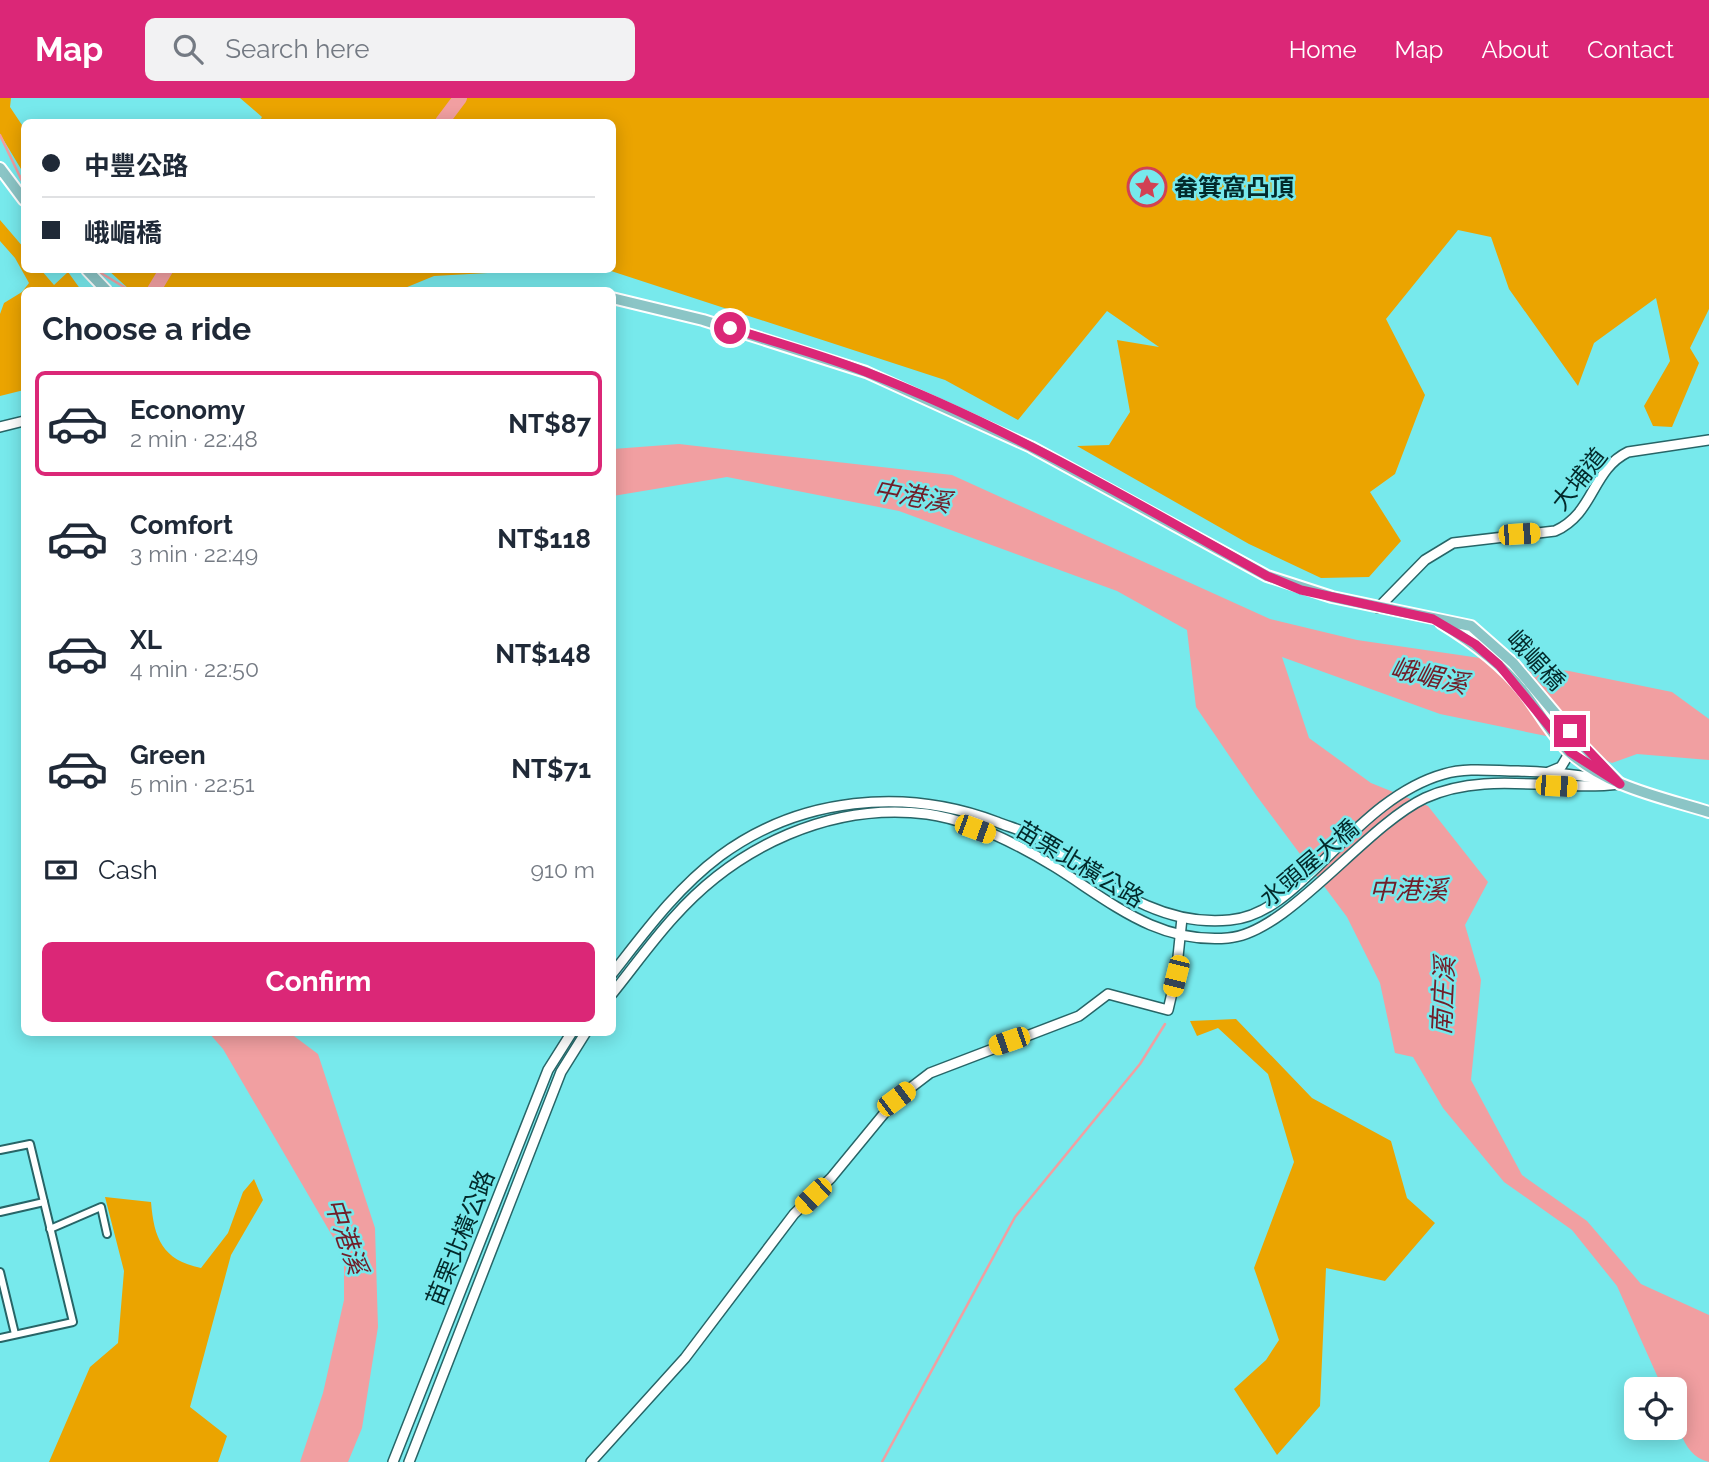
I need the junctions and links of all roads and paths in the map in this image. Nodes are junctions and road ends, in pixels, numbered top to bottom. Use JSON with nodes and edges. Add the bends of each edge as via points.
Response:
{"nodes":[{"id":1,"x":0,"y":168,"type":"edge"},
{"id":2,"x":21,"y":196,"type":"edge"},
{"id":3,"x":90,"y":273,"type":"edge"},
{"id":4,"x":103,"y":287,"type":"edge"},
{"id":5,"x":616,"y":299,"type":"edge"},
{"id":6,"x":21,"y":422,"type":"edge"},
{"id":7,"x":0,"y":427,"type":"edge"},
{"id":8,"x":1709,"y":440,"type":"edge"},
{"id":9,"x":1378,"y":608,"type":"junction"},
{"id":10,"x":1433,"y":619,"type":"junction"},
{"id":11,"x":1570,"y":752,"type":"junction"},
{"id":12,"x":1547,"y":772,"type":"junction"},
{"id":13,"x":1620,"y":784,"type":"junction"},
{"id":14,"x":1709,"y":811,"type":"edge"},
{"id":15,"x":1182,"y":918,"type":"junction"},
{"id":16,"x":1179,"y":936,"type":"junction"},
{"id":17,"x":616,"y":970,"type":"edge"},
{"id":18,"x":616,"y":989,"type":"edge"},
{"id":19,"x":569,"y":1036,"type":"edge"},
{"id":20,"x":584,"y":1036,"type":"edge"},
{"id":21,"x":0,"y":1150,"type":"edge"},
{"id":22,"x":44,"y":1202,"type":"junction"},
{"id":23,"x":0,"y":1212,"type":"edge"},
{"id":24,"x":50,"y":1228,"type":"junction"},
{"id":25,"x":107,"y":1234,"type":"dead end"},
{"id":26,"x":0,"y":1272,"type":"edge"},
{"id":27,"x":15,"y":1334,"type":"junction"},
{"id":28,"x":0,"y":1338,"type":"edge"},
{"id":29,"x":393,"y":1462,"type":"edge"},
{"id":30,"x":409,"y":1462,"type":"edge"},
{"id":31,"x":591,"y":1462,"type":"edge"}],
"edges":[{"from":1,"to":2,"type":"main road"},
{"from":3,"to":4,"type":"main road"},
{"from":5,"to":9,"type":"main road","via":[[703,320],[866,372],[1031,447],[1267,576],[1301,590]]},
{"from":6,"to":7,"type":"main road"},
{"from":8,"to":9,"type":"main road","name":"大埔道","via":[[1650,447],[1616,458],[1585,508],[1568,526],[1453,542],[1425,560]]},
{"from":9,"to":10,"type":"main road"},
{"from":10,"to":11,"type":"main road","name":"峨嵋橋","via":[[1462,635],[1515,682]]},
{"from":10,"to":13,"type":"main road","name":"峨嵋橋","via":[[1471,626],[1513,663]]},
{"from":11,"to":12,"type":"main road","via":[[1561,767]]},
{"from":11,"to":13,"type":"main road","name":"峨嵋橋"},
{"from":12,"to":13,"type":"main road"},
{"from":12,"to":15,"type":"main road","name":"水頭屋大橋","via":[[1445,773],[1378,809],[1306,878],[1258,912],[1228,920]]},
{"from":13,"to":14,"type":"main road"},
{"from":13,"to":16,"type":"main road","name":"水頭屋大橋","via":[[1454,787],[1390,819],[1263,926],[1227,939]]},
{"from":15,"to":16,"type":"main road"},
{"from":15,"to":17,"type":"main road","name":"苗栗北橫公路","via":[[1148,909],[1030,834],[981,816],[927,802],[850,802],[782,821],[720,856],[663,908]]},
{"from":16,"to":18,"type":"main road","name":"苗栗北橫公路","via":[[1139,922],[1019,845],[928,814],[849,814],[784,834],[728,867],[675,915]]},
{"from":16,"to":31,"type":"main road","via":[[1168,1010],[1108,994],[1079,1016],[930,1073],[896,1099],[831,1178],[794,1214],[685,1358]]},
{"from":19,"to":29,"type":"main road","name":"苗栗北橫公路","via":[[548,1070]]},
{"from":20,"to":30,"type":"main road","name":"苗栗北橫公路","via":[[561,1072]]},
{"from":21,"to":22,"type":"street","via":[[30,1144]]},
{"from":22,"to":23,"type":"street"},
{"from":22,"to":24,"type":"street"},
{"from":24,"to":25,"type":"street","via":[[101,1208]]},
{"from":24,"to":27,"type":"street","via":[[74,1322]]},
{"from":26,"to":27,"type":"street"},
{"from":27,"to":28,"type":"street"}]}
